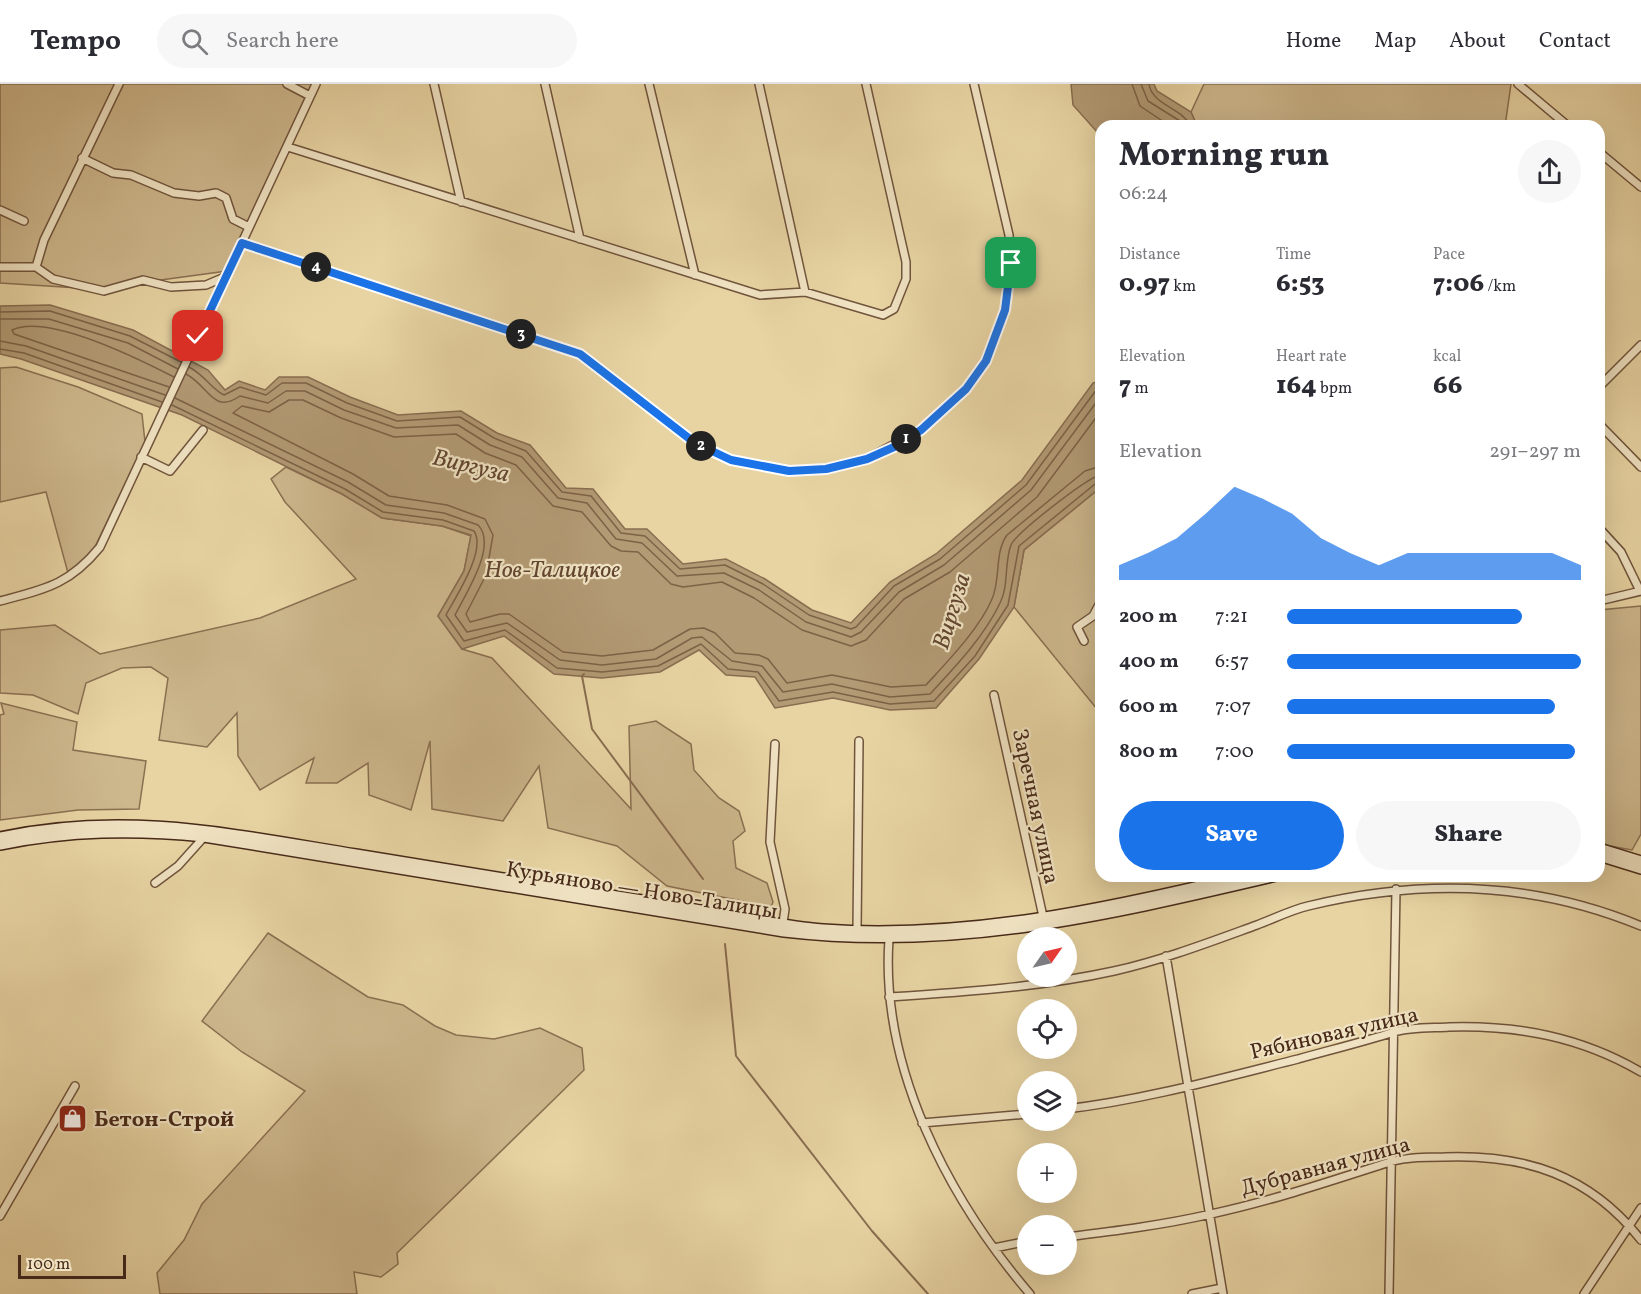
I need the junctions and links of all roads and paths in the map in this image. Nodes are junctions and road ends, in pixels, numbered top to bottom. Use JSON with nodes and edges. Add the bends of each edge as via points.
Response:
{"nodes":[{"id":1,"x":119,"y":84,"type":"edge"},
{"id":2,"x":287,"y":84,"type":"edge"},
{"id":3,"x":316,"y":84,"type":"edge"},
{"id":4,"x":435,"y":84,"type":"edge"},
{"id":5,"x":545,"y":84,"type":"edge"},
{"id":6,"x":649,"y":84,"type":"edge"},
{"id":7,"x":759,"y":84,"type":"edge"},
{"id":8,"x":866,"y":84,"type":"edge"},
{"id":9,"x":974,"y":84,"type":"edge"},
{"id":10,"x":1518,"y":84,"type":"edge"},
{"id":11,"x":310,"y":96,"type":"junction"},
{"id":12,"x":1561,"y":120,"type":"edge"},
{"id":13,"x":288,"y":147,"type":"junction"},
{"id":14,"x":1605,"y":157,"type":"edge"},
{"id":15,"x":82,"y":158,"type":"junction"},
{"id":16,"x":1641,"y":187,"type":"edge"},
{"id":17,"x":461,"y":202,"type":"junction"},
{"id":18,"x":0,"y":210,"type":"edge"},
{"id":19,"x":24,"y":221,"type":"dead end"},
{"id":20,"x":249,"y":227,"type":"junction"},
{"id":21,"x":580,"y":239,"type":"junction"},
{"id":22,"x":242,"y":243,"type":"junction"},
{"id":23,"x":0,"y":267,"type":"edge"},
{"id":24,"x":36,"y":267,"type":"junction"},
{"id":25,"x":695,"y":275,"type":"junction"},
{"id":26,"x":227,"y":276,"type":"junction"},
{"id":27,"x":805,"y":292,"type":"junction"},
{"id":28,"x":1641,"y":345,"type":"edge"},
{"id":29,"x":1605,"y":378,"type":"edge"},
{"id":30,"x":203,"y":430,"type":"dead end"},
{"id":31,"x":1605,"y":430,"type":"edge"},
{"id":32,"x":141,"y":457,"type":"junction"},
{"id":33,"x":1641,"y":467,"type":"edge"},
{"id":34,"x":1605,"y":534,"type":"edge"},
{"id":35,"x":1640,"y":591,"type":"edge"},
{"id":36,"x":1605,"y":600,"type":"edge"},
{"id":37,"x":0,"y":601,"type":"edge"},
{"id":38,"x":1095,"y":612,"type":"edge"},
{"id":39,"x":1084,"y":641,"type":"dead end"},
{"id":40,"x":994,"y":695,"type":"dead end"},
{"id":41,"x":859,"y":741,"type":"dead end"},
{"id":42,"x":775,"y":744,"type":"dead end"},
{"id":43,"x":0,"y":837,"type":"edge"},
{"id":44,"x":204,"y":837,"type":"junction"},
{"id":45,"x":0,"y":845,"type":"edge"},
{"id":46,"x":1605,"y":850,"type":"edge"},
{"id":47,"x":1605,"y":858,"type":"edge"},
{"id":48,"x":1641,"y":861,"type":"edge"},
{"id":49,"x":1641,"y":869,"type":"edge"},
{"id":50,"x":1215,"y":882,"type":"edge"},
{"id":51,"x":1252,"y":882,"type":"edge"},
{"id":52,"x":155,"y":883,"type":"dead end"},
{"id":53,"x":1396,"y":889,"type":"junction"},
{"id":54,"x":1044,"y":922,"type":"junction"},
{"id":55,"x":783,"y":923,"type":"junction"},
{"id":56,"x":1641,"y":926,"type":"edge"},
{"id":57,"x":857,"y":930,"type":"junction"},
{"id":58,"x":889,"y":939,"type":"junction"},
{"id":59,"x":1166,"y":956,"type":"junction"},
{"id":60,"x":890,"y":997,"type":"junction"},
{"id":61,"x":1394,"y":1032,"type":"junction"},
{"id":62,"x":1641,"y":1072,"type":"edge"},
{"id":63,"x":1187,"y":1085,"type":"junction"},
{"id":64,"x":75,"y":1086,"type":"dead end"},
{"id":65,"x":1077,"y":1109,"type":"edge"},
{"id":66,"x":1017,"y":1115,"type":"edge"},
{"id":67,"x":922,"y":1123,"type":"junction"},
{"id":68,"x":1391,"y":1162,"type":"junction"},
{"id":69,"x":1641,"y":1208,"type":"edge"},
{"id":70,"x":1211,"y":1214,"type":"junction"},
{"id":71,"x":0,"y":1216,"type":"edge"},
{"id":72,"x":1629,"y":1225,"type":"junction"},
{"id":73,"x":1077,"y":1235,"type":"edge"},
{"id":74,"x":1641,"y":1240,"type":"edge"},
{"id":75,"x":1017,"y":1243,"type":"edge"},
{"id":76,"x":994,"y":1248,"type":"junction"},
{"id":77,"x":1223,"y":1291,"type":"edge"},
{"id":78,"x":1030,"y":1294,"type":"edge"},
{"id":79,"x":1192,"y":1294,"type":"edge"},
{"id":80,"x":1389,"y":1294,"type":"edge"},
{"id":81,"x":1584,"y":1294,"type":"edge"}],
"edges":[{"from":1,"to":15,"type":"street"},
{"from":2,"to":11,"type":"street"},
{"from":3,"to":11,"type":"street"},
{"from":4,"to":17,"type":"street"},
{"from":5,"to":21,"type":"street"},
{"from":6,"to":25,"type":"street"},
{"from":7,"to":27,"type":"street"},
{"from":8,"to":27,"type":"street","via":[[906,262],[906,279],[894,309],[883,315]]},
{"from":9,"to":22,"type":"street","via":[[1009,235],[1011,263],[1005,310],[986,361],[966,389],[921,430],[867,459],[826,469],[789,471],[731,460],[695,443],[580,354]]},
{"from":10,"to":12,"type":"street"},
{"from":11,"to":13,"type":"street"},
{"from":13,"to":17,"type":"street"},
{"from":13,"to":20,"type":"street"},
{"from":14,"to":16,"type":"street"},
{"from":15,"to":20,"type":"street","via":[[174,193],[216,193],[226,198],[233,219]]},
{"from":15,"to":24,"type":"street","via":[[44,240]]},
{"from":17,"to":21,"type":"street"},
{"from":18,"to":19,"type":"street"},
{"from":20,"to":22,"type":"street"},
{"from":21,"to":25,"type":"street"},
{"from":22,"to":26,"type":"street"},
{"from":23,"to":24,"type":"street"},
{"from":24,"to":26,"type":"street","via":[[53,279],[104,291],[143,280],[171,287],[206,285]]},
{"from":25,"to":27,"type":"street","via":[[760,295]]},
{"from":26,"to":32,"type":"street"},
{"from":28,"to":29,"type":"street"},
{"from":30,"to":32,"type":"street","via":[[170,471]]},
{"from":31,"to":33,"type":"street"},
{"from":32,"to":37,"type":"street","via":[[110,528],[87,563],[66,580]]},
{"from":34,"to":35,"type":"street","via":[[1622,552]]},
{"from":35,"to":36,"type":"street"},
{"from":38,"to":39,"type":"street","via":[[1077,627]]},
{"from":40,"to":54,"type":"street","name":"Заречная улица"},
{"from":41,"to":57,"type":"street"},
{"from":42,"to":55,"type":"street","via":[[770,842],[785,909]]},
{"from":43,"to":55,"type":"main road","name":"Курьяново — Ново-Талицы","via":[[51,828],[112,824],[205,829]]},
{"from":44,"to":45,"type":"main road","name":"Курьяново — Ново-Талицы","via":[[144,832],[69,833]]},
{"from":44,"to":52,"type":"street","via":[[178,866]]},
{"from":44,"to":58,"type":"main road","name":"Курьяново — Ново-Талицы","via":[[784,932]]},
{"from":46,"to":48,"type":"main road"},
{"from":47,"to":49,"type":"main road"},
{"from":50,"to":54,"type":"main road","name":"Курьяново — Ново-Талицы"},
{"from":51,"to":54,"type":"main road","name":"Курьяново — Ново-Талицы","via":[[1130,911]]},
{"from":53,"to":56,"type":"street","via":[[1451,886],[1511,892],[1612,914]]},
{"from":53,"to":59,"type":"street","via":[[1306,906]]},
{"from":53,"to":61,"type":"street"},
{"from":54,"to":57,"type":"main road","name":"Курьяново — Ново-Талицы"},
{"from":54,"to":58,"type":"main road","name":"Курьяново — Ново-Талицы","via":[[980,933]]},
{"from":55,"to":57,"type":"main road","name":"Курьяново — Ново-Талицы"},
{"from":58,"to":60,"type":"street"},
{"from":59,"to":60,"type":"street","via":[[1069,980]]},
{"from":59,"to":63,"type":"street"},
{"from":60,"to":67,"type":"street","via":[[901,1057]]},
{"from":61,"to":62,"type":"street","name":"Рябиновая улица","via":[[1466,1026],[1523,1029],[1585,1044]]},
{"from":61,"to":63,"type":"street","name":"Рябиновая улица"},
{"from":61,"to":68,"type":"street"},
{"from":63,"to":65,"type":"street","name":"Рябиновая улица"},
{"from":63,"to":70,"type":"street"},
{"from":64,"to":71,"type":"street"},
{"from":66,"to":67,"type":"street"},
{"from":67,"to":76,"type":"street"},
{"from":68,"to":70,"type":"street","name":"Дубравная улица"},
{"from":68,"to":72,"type":"street","name":"Дубравная улица","via":[[1466,1156],[1520,1161],[1587,1189]]},
{"from":68,"to":80,"type":"street"},
{"from":69,"to":72,"type":"street"},
{"from":70,"to":73,"type":"street","name":"Дубравная улица"},
{"from":70,"to":77,"type":"street"},
{"from":72,"to":74,"type":"street","name":"Дубравная улица"},
{"from":72,"to":81,"type":"street"},
{"from":75,"to":76,"type":"street"},
{"from":76,"to":78,"type":"street"},
{"from":77,"to":79,"type":"street"}]}
